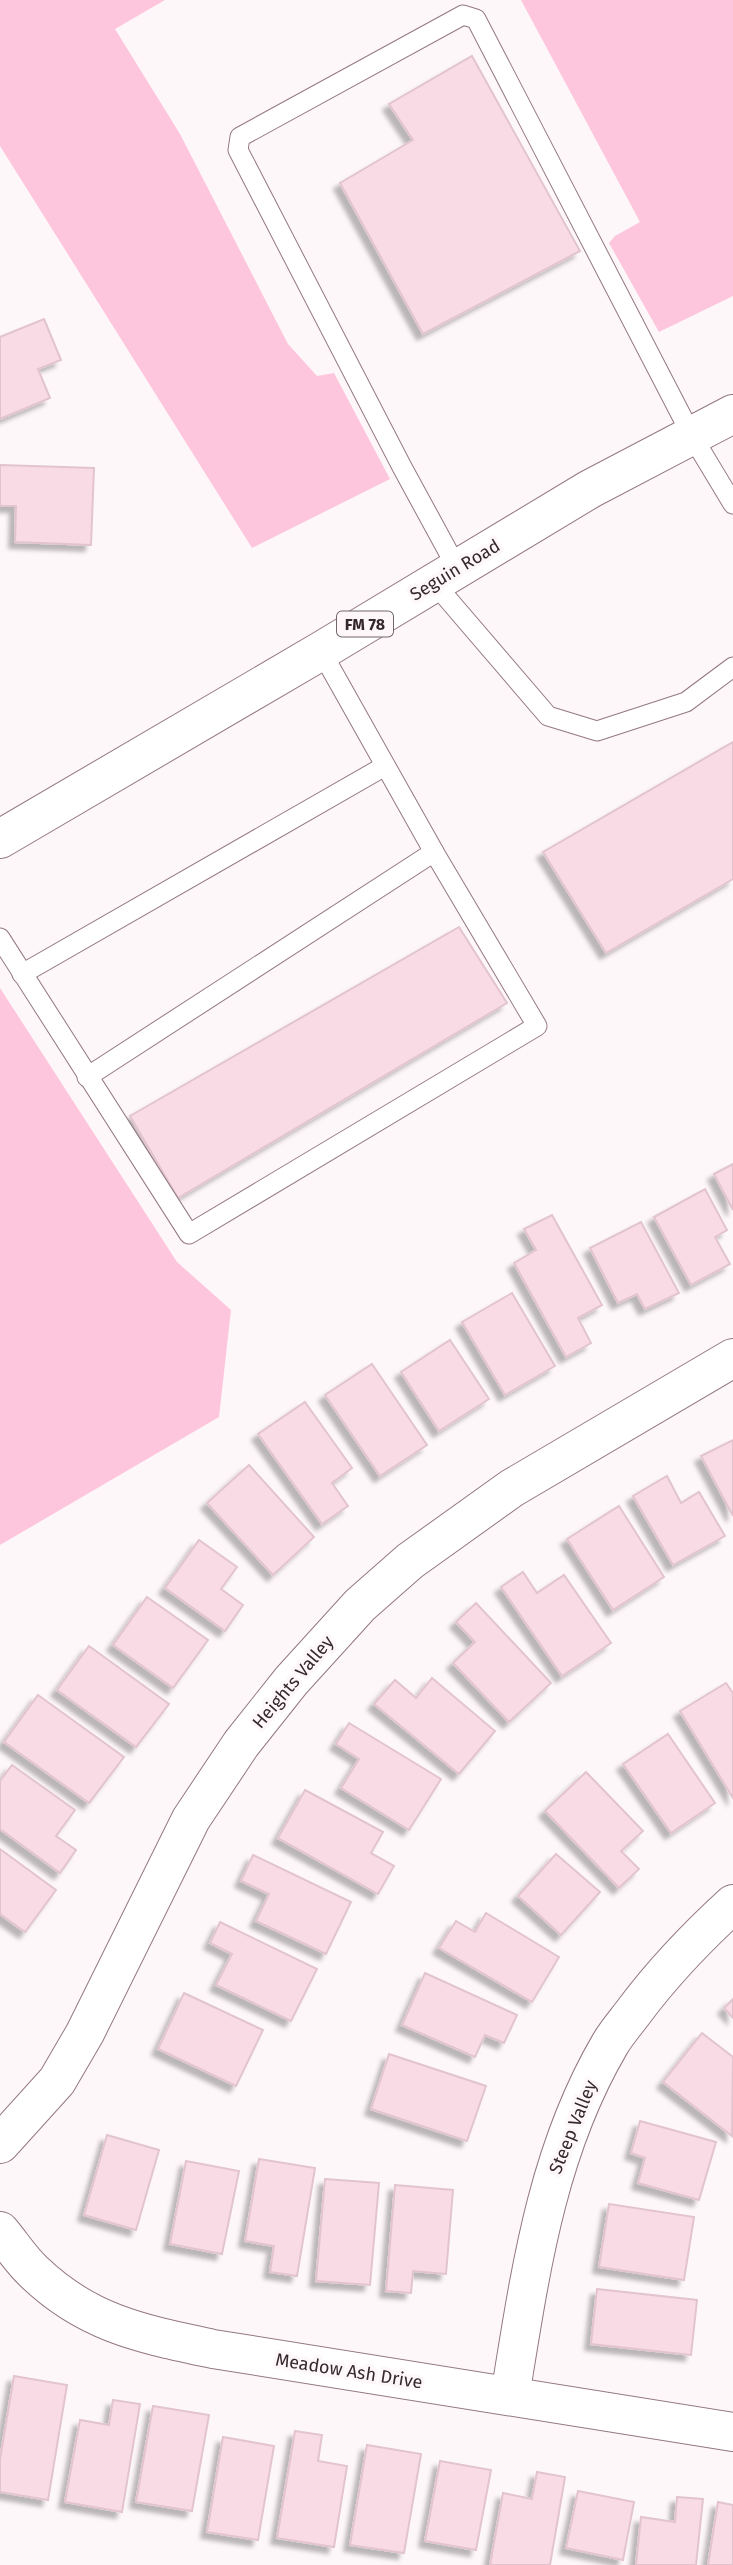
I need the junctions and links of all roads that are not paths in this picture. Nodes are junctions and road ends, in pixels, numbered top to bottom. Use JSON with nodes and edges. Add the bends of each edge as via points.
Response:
{"nodes":[{"id":1,"x":733,"y":414,"type":"edge"},
{"id":2,"x":692,"y":436,"type":"junction"},
{"id":3,"x":733,"y":504,"type":"edge"},
{"id":4,"x":446,"y":575,"type":"junction"},
{"id":5,"x":320,"y":651,"type":"junction"},
{"id":6,"x":733,"y":667,"type":"edge"},
{"id":7,"x":385,"y":766,"type":"junction"},
{"id":8,"x":0,"y":839,"type":"edge"},
{"id":9,"x":434,"y":852,"type":"junction"},
{"id":10,"x":0,"y":938,"type":"edge"},
{"id":11,"x":22,"y":974,"type":"junction"},
{"id":12,"x":87,"y":1077,"type":"junction"},
{"id":13,"x":733,"y":1358,"type":"edge"},
{"id":14,"x":733,"y":1904,"type":"edge"},
{"id":15,"x":0,"y":2144,"type":"edge"},
{"id":16,"x":0,"y":2231,"type":"edge"},
{"id":17,"x":510,"y":2396,"type":"junction"},
{"id":18,"x":733,"y":2432,"type":"edge"}],
"edges":[{"from":1,"to":2,"type":"street","name":"Seguin Road","number":"FM 78"},
{"from":2,"to":3,"type":"lane"},
{"from":2,"to":4,"type":"street","name":"Seguin Road","number":"FM 78","via":[[590,489]]},
{"from":2,"to":4,"type":"lane","via":[[476,19],[463,15],[240,137],[238,150],[402,467]]},
{"from":4,"to":5,"type":"street","name":"Seguin Road","number":"FM 78"},
{"from":4,"to":6,"type":"lane","via":[[548,716],[597,732],[686,702]]},
{"from":5,"to":7,"type":"lane"},
{"from":5,"to":8,"type":"street","name":"Seguin Road","number":"FM 78"},
{"from":7,"to":9,"type":"lane"},
{"from":7,"to":11,"type":"lane"},
{"from":9,"to":12,"type":"lane"},
{"from":9,"to":12,"type":"lane","via":[[537,1026],[189,1234]]},
{"from":10,"to":11,"type":"lane"},
{"from":11,"to":12,"type":"lane"},
{"from":13,"to":15,"type":"street","name":"Heights Valley","via":[[512,1488],[410,1561],[360,1605],[290,1681],[191,1819],[57,2081]]},
{"from":14,"to":17,"type":"street","name":"Steep Valley","via":[[663,1972],[610,2043],[577,2110],[553,2176],[534,2251]]},
{"from":16,"to":17,"type":"street","name":"Meadow Ash Drive","via":[[33,2272],[74,2305],[98,2319],[144,2334]]},
{"from":17,"to":18,"type":"street","name":"Meadow Ash Drive"}]}
